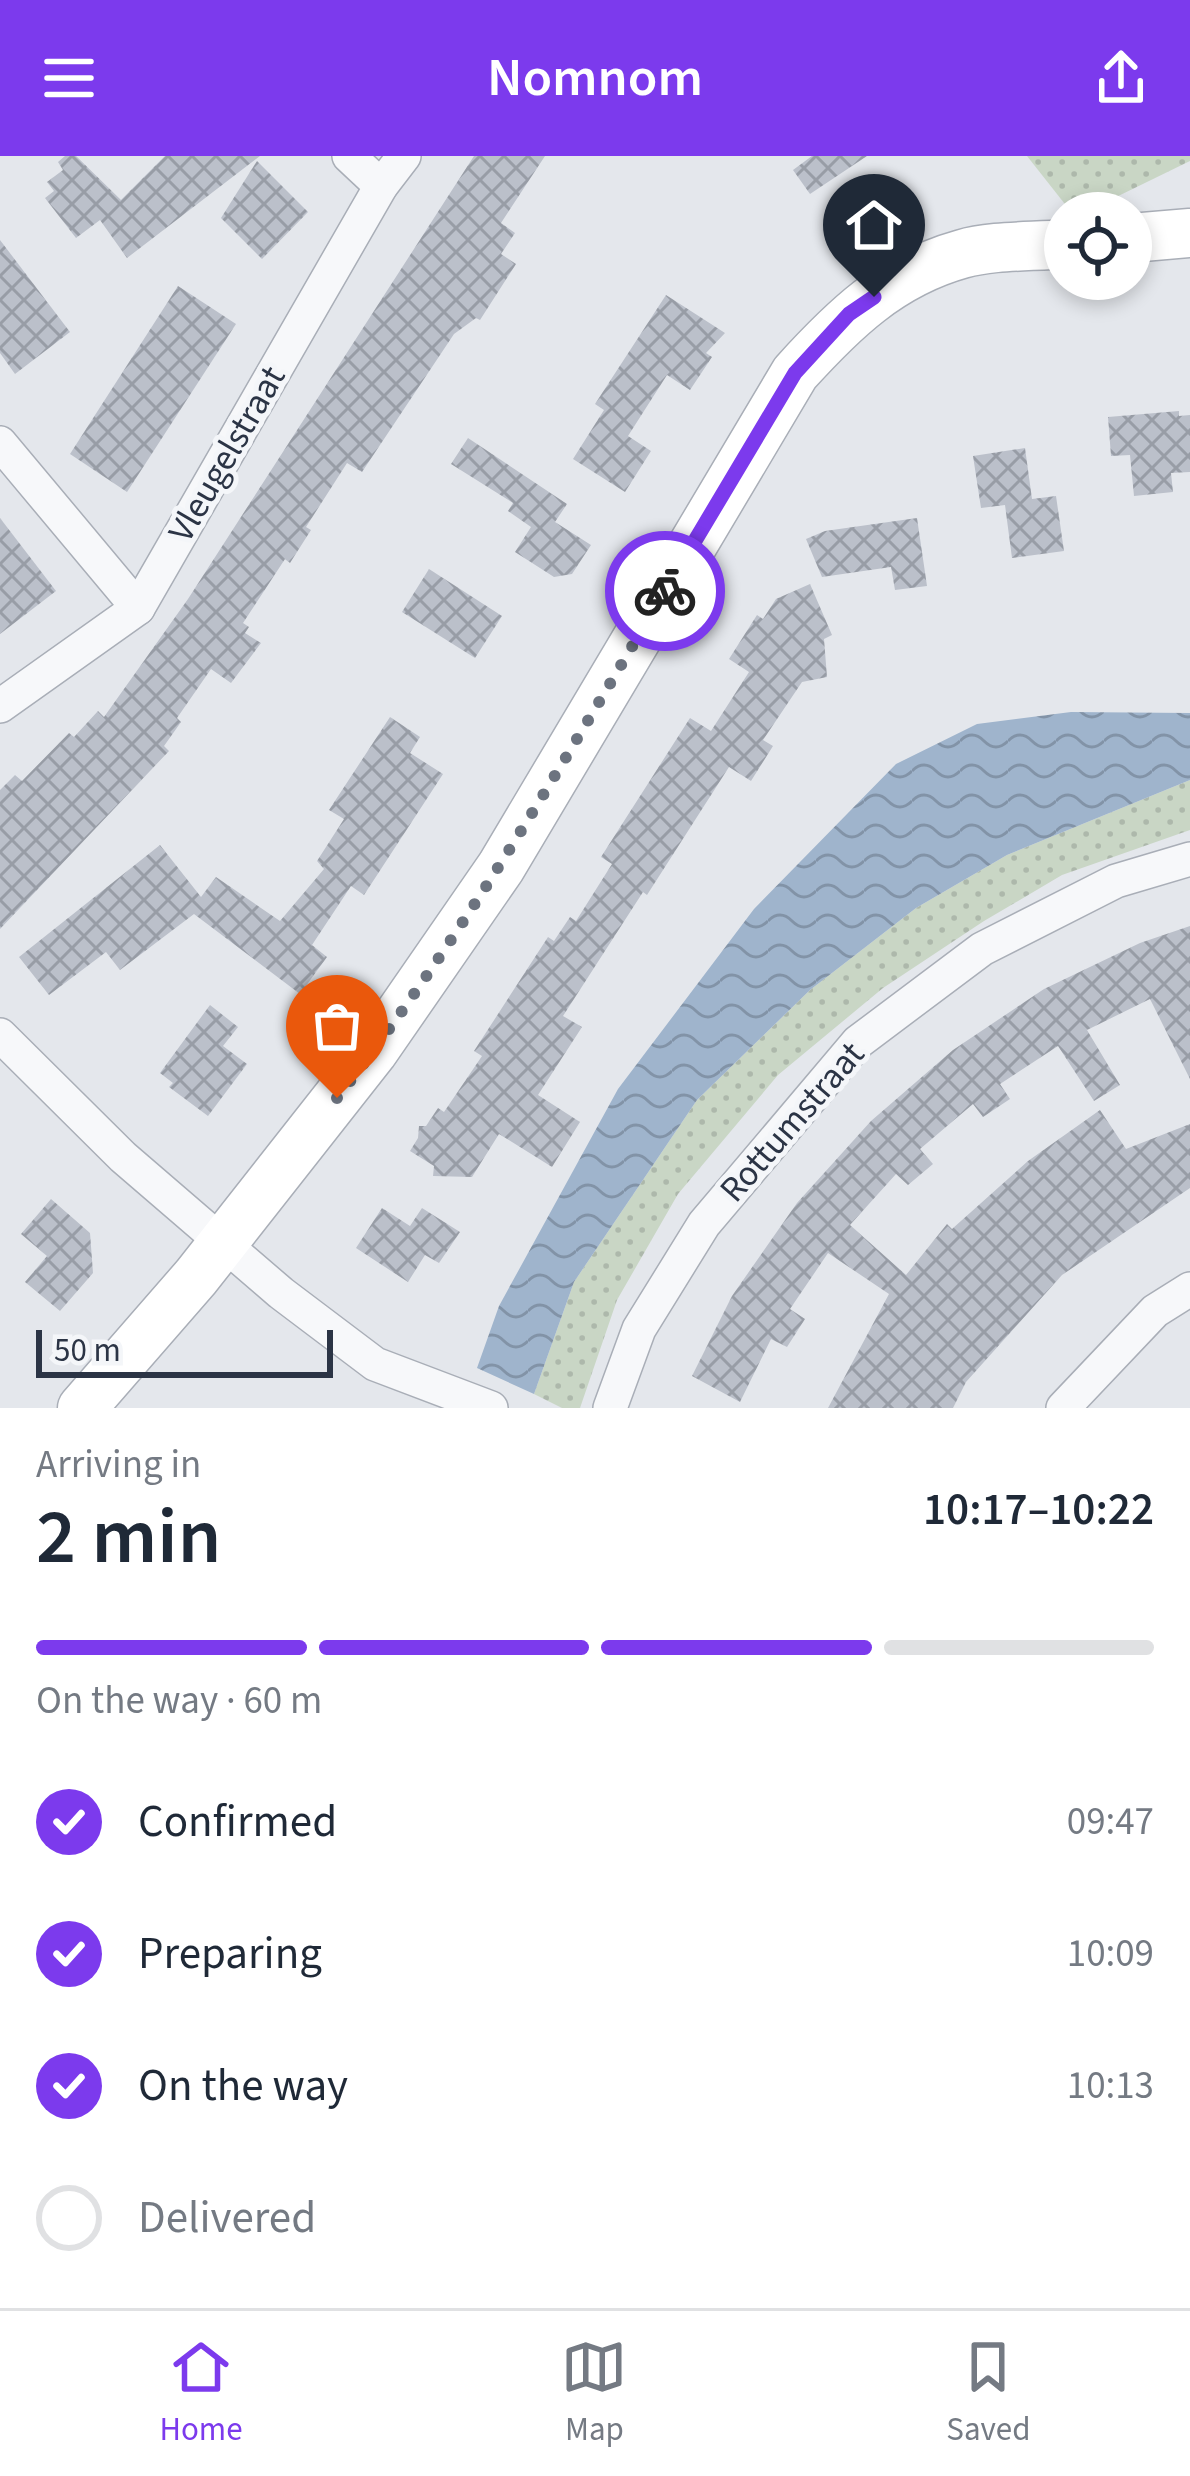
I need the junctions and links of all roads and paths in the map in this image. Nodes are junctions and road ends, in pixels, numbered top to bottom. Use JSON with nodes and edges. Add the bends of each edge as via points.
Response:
{"nodes":[{"id":1,"x":349,"y":156,"type":"edge"},
{"id":2,"x":404,"y":156,"type":"edge"},
{"id":3,"x":381,"y":186,"type":"junction"},
{"id":4,"x":1190,"y":233,"type":"edge"},
{"id":5,"x":1152,"y":236,"type":"edge"},
{"id":6,"x":1044,"y":246,"type":"edge"},
{"id":7,"x":0,"y":442,"type":"edge"},
{"id":8,"x":138,"y":608,"type":"junction"},
{"id":9,"x":0,"y":706,"type":"edge"},
{"id":10,"x":1190,"y":859,"type":"edge"},
{"id":11,"x":0,"y":1035,"type":"edge"},
{"id":12,"x":222,"y":1242,"type":"junction"},
{"id":13,"x":1190,"y":1289,"type":"edge"},
{"id":14,"x":82,"y":1408,"type":"edge"},
{"id":15,"x":491,"y":1408,"type":"edge"},
{"id":16,"x":610,"y":1408,"type":"edge"},
{"id":17,"x":1063,"y":1408,"type":"edge"}],
"edges":[{"from":1,"to":3,"type":"street"},
{"from":2,"to":3,"type":"street","name":"Vleugelstraat"},
{"from":3,"to":8,"type":"street","name":"Vleugelstraat"},
{"from":4,"to":5,"type":"street"},
{"from":6,"to":12,"type":"street","via":[[963,254],[898,281],[849,314],[795,373],[500,867],[373,1052]]},
{"from":7,"to":8,"type":"street"},
{"from":8,"to":9,"type":"street","name":"Vleugelstraat"},
{"from":10,"to":16,"type":"street","name":"Rottumstraat","via":[[1116,881],[982,950],[858,1042],[704,1224],[639,1329]]},
{"from":11,"to":12,"type":"street"},
{"from":12,"to":14,"type":"street"},
{"from":12,"to":15,"type":"street","via":[[375,1364]]},
{"from":13,"to":17,"type":"street","via":[[1155,1311]]}]}
